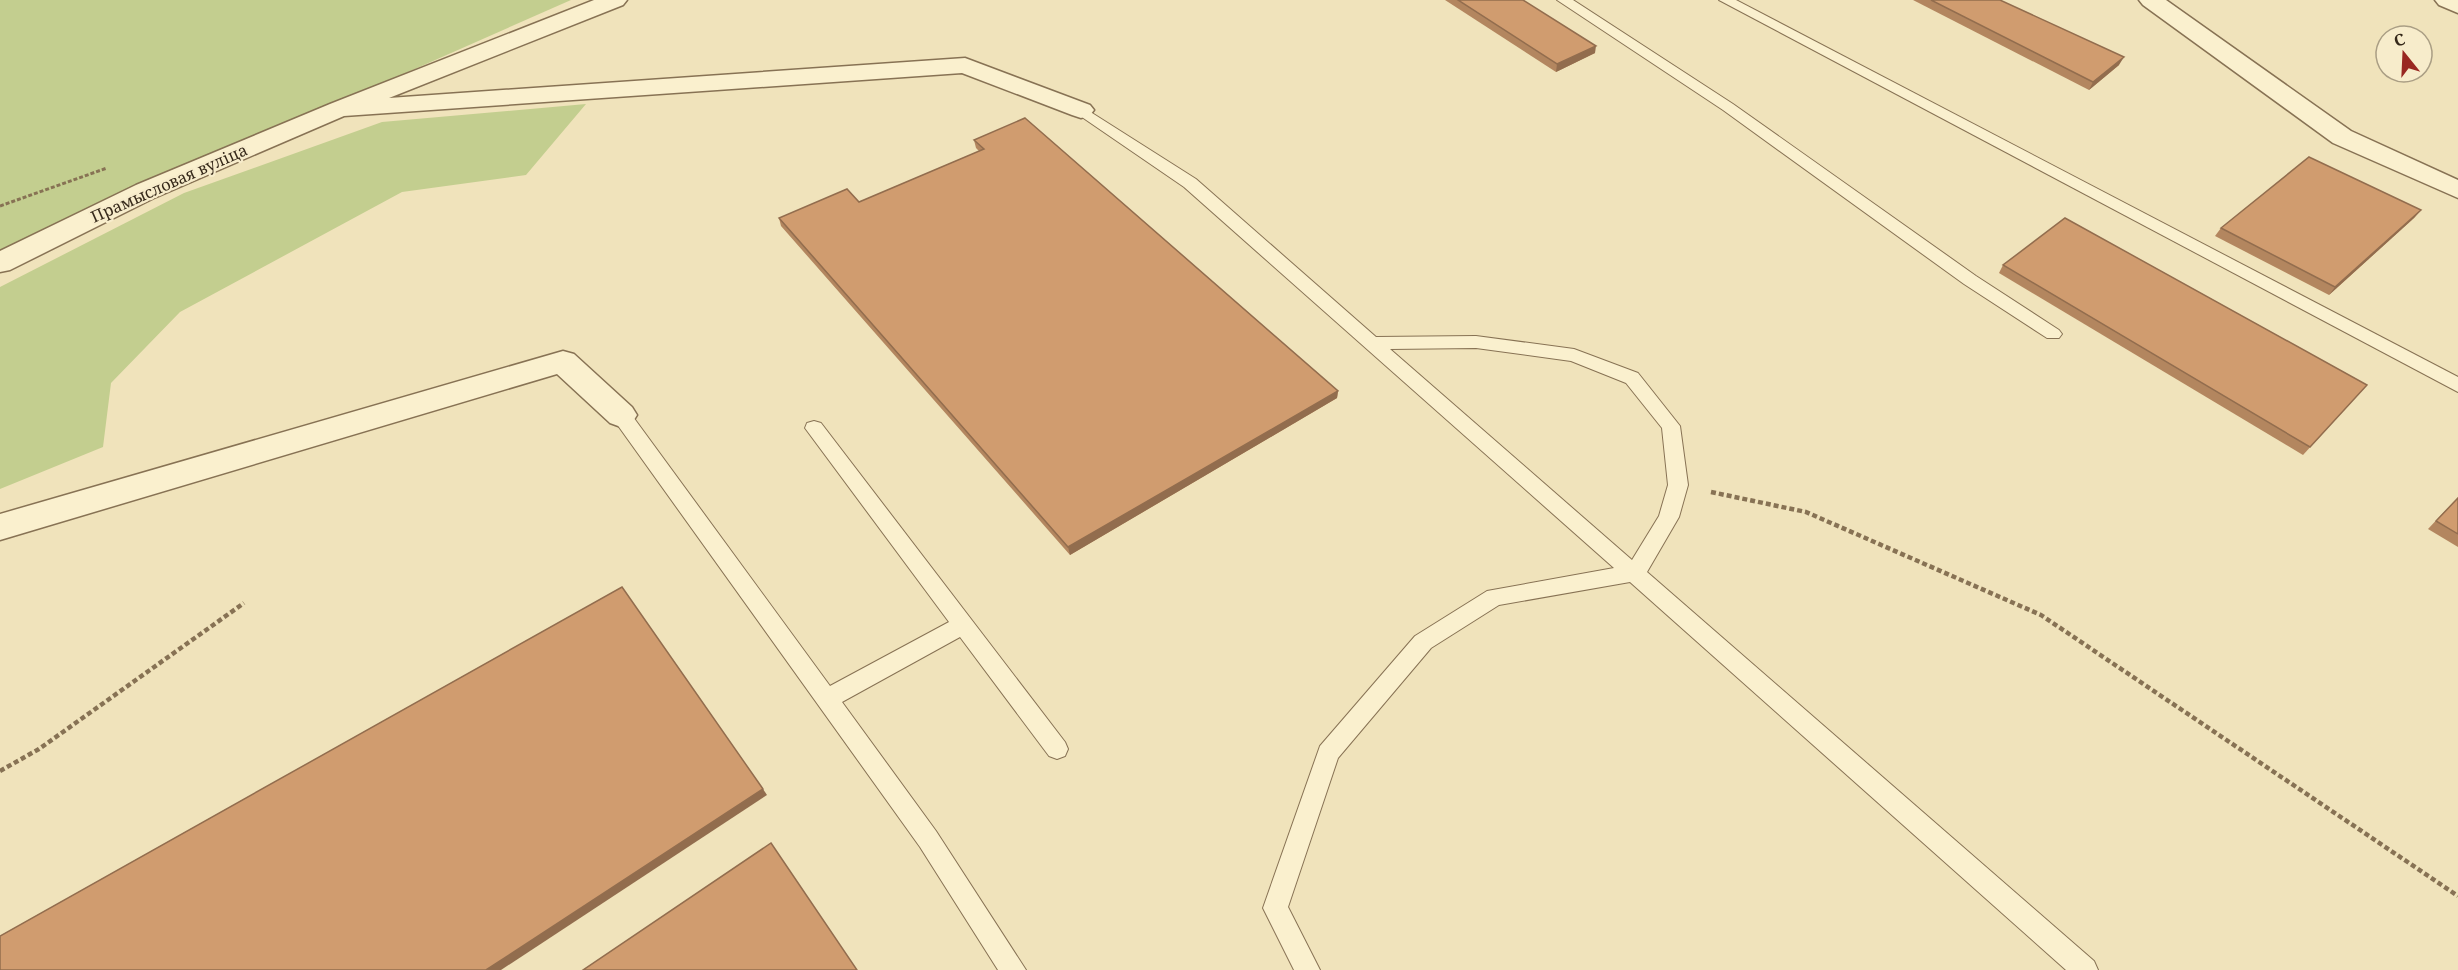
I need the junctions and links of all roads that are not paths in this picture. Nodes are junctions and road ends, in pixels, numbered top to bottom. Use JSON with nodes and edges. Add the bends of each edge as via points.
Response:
{"nodes":[{"id":1,"x":615,"y":0,"type":"edge"},
{"id":2,"x":1564,"y":0,"type":"edge"},
{"id":3,"x":1726,"y":0,"type":"edge"},
{"id":4,"x":2151,"y":0,"type":"edge"},
{"id":5,"x":2447,"y":0,"type":"edge"},
{"id":6,"x":2458,"y":6,"type":"edge"},
{"id":7,"x":339,"y":109,"type":"junction"},
{"id":8,"x":1081,"y":110,"type":"joint"},
{"id":9,"x":2458,"y":190,"type":"edge"},
{"id":10,"x":0,"y":263,"type":"edge"},
{"id":11,"x":2053,"y":334,"type":"dead end"},
{"id":12,"x":1372,"y":343,"type":"junction"},
{"id":13,"x":2458,"y":385,"type":"edge"},
{"id":14,"x":621,"y":415,"type":"joint"},
{"id":15,"x":814,"y":428,"type":"dead end"},
{"id":16,"x":0,"y":527,"type":"edge"},
{"id":17,"x":1635,"y":573,"type":"junction"},
{"id":18,"x":963,"y":625,"type":"junction"},
{"id":19,"x":827,"y":699,"type":"junction"},
{"id":20,"x":1057,"y":749,"type":"dead end"},
{"id":21,"x":1013,"y":970,"type":"edge"},
{"id":22,"x":1307,"y":970,"type":"edge"},
{"id":23,"x":2085,"y":970,"type":"edge"}],
"edges":[{"from":1,"to":7,"type":"street","name":"Прамысловая вуліца"},
{"from":2,"to":11,"type":"lane","via":[[1728,107],[1970,280]]},
{"from":3,"to":13,"type":"lane"},
{"from":4,"to":9,"type":"street","via":[[2342,137]]},
{"from":5,"to":6,"type":"street"},
{"from":7,"to":8,"type":"street","via":[[965,65]]},
{"from":7,"to":10,"type":"street","name":"Прамысловая вуліца","via":[[146,190]]},
{"from":8,"to":12,"type":"lane","via":[[1190,183]]},
{"from":12,"to":17,"type":"lane"},
{"from":12,"to":17,"type":"lane","via":[[1476,342],[1574,355],[1632,378],[1671,426],[1678,485],[1669,517]]},
{"from":14,"to":16,"type":"street","via":[[563,362]]},
{"from":14,"to":19,"type":"lane"},
{"from":15,"to":18,"type":"lane"},
{"from":17,"to":22,"type":"lane","via":[[1494,597],[1423,642],[1328,753],[1275,908]]},
{"from":17,"to":23,"type":"lane"},
{"from":18,"to":19,"type":"lane"},
{"from":18,"to":20,"type":"lane"},
{"from":19,"to":21,"type":"lane","via":[[928,839]]}]}
